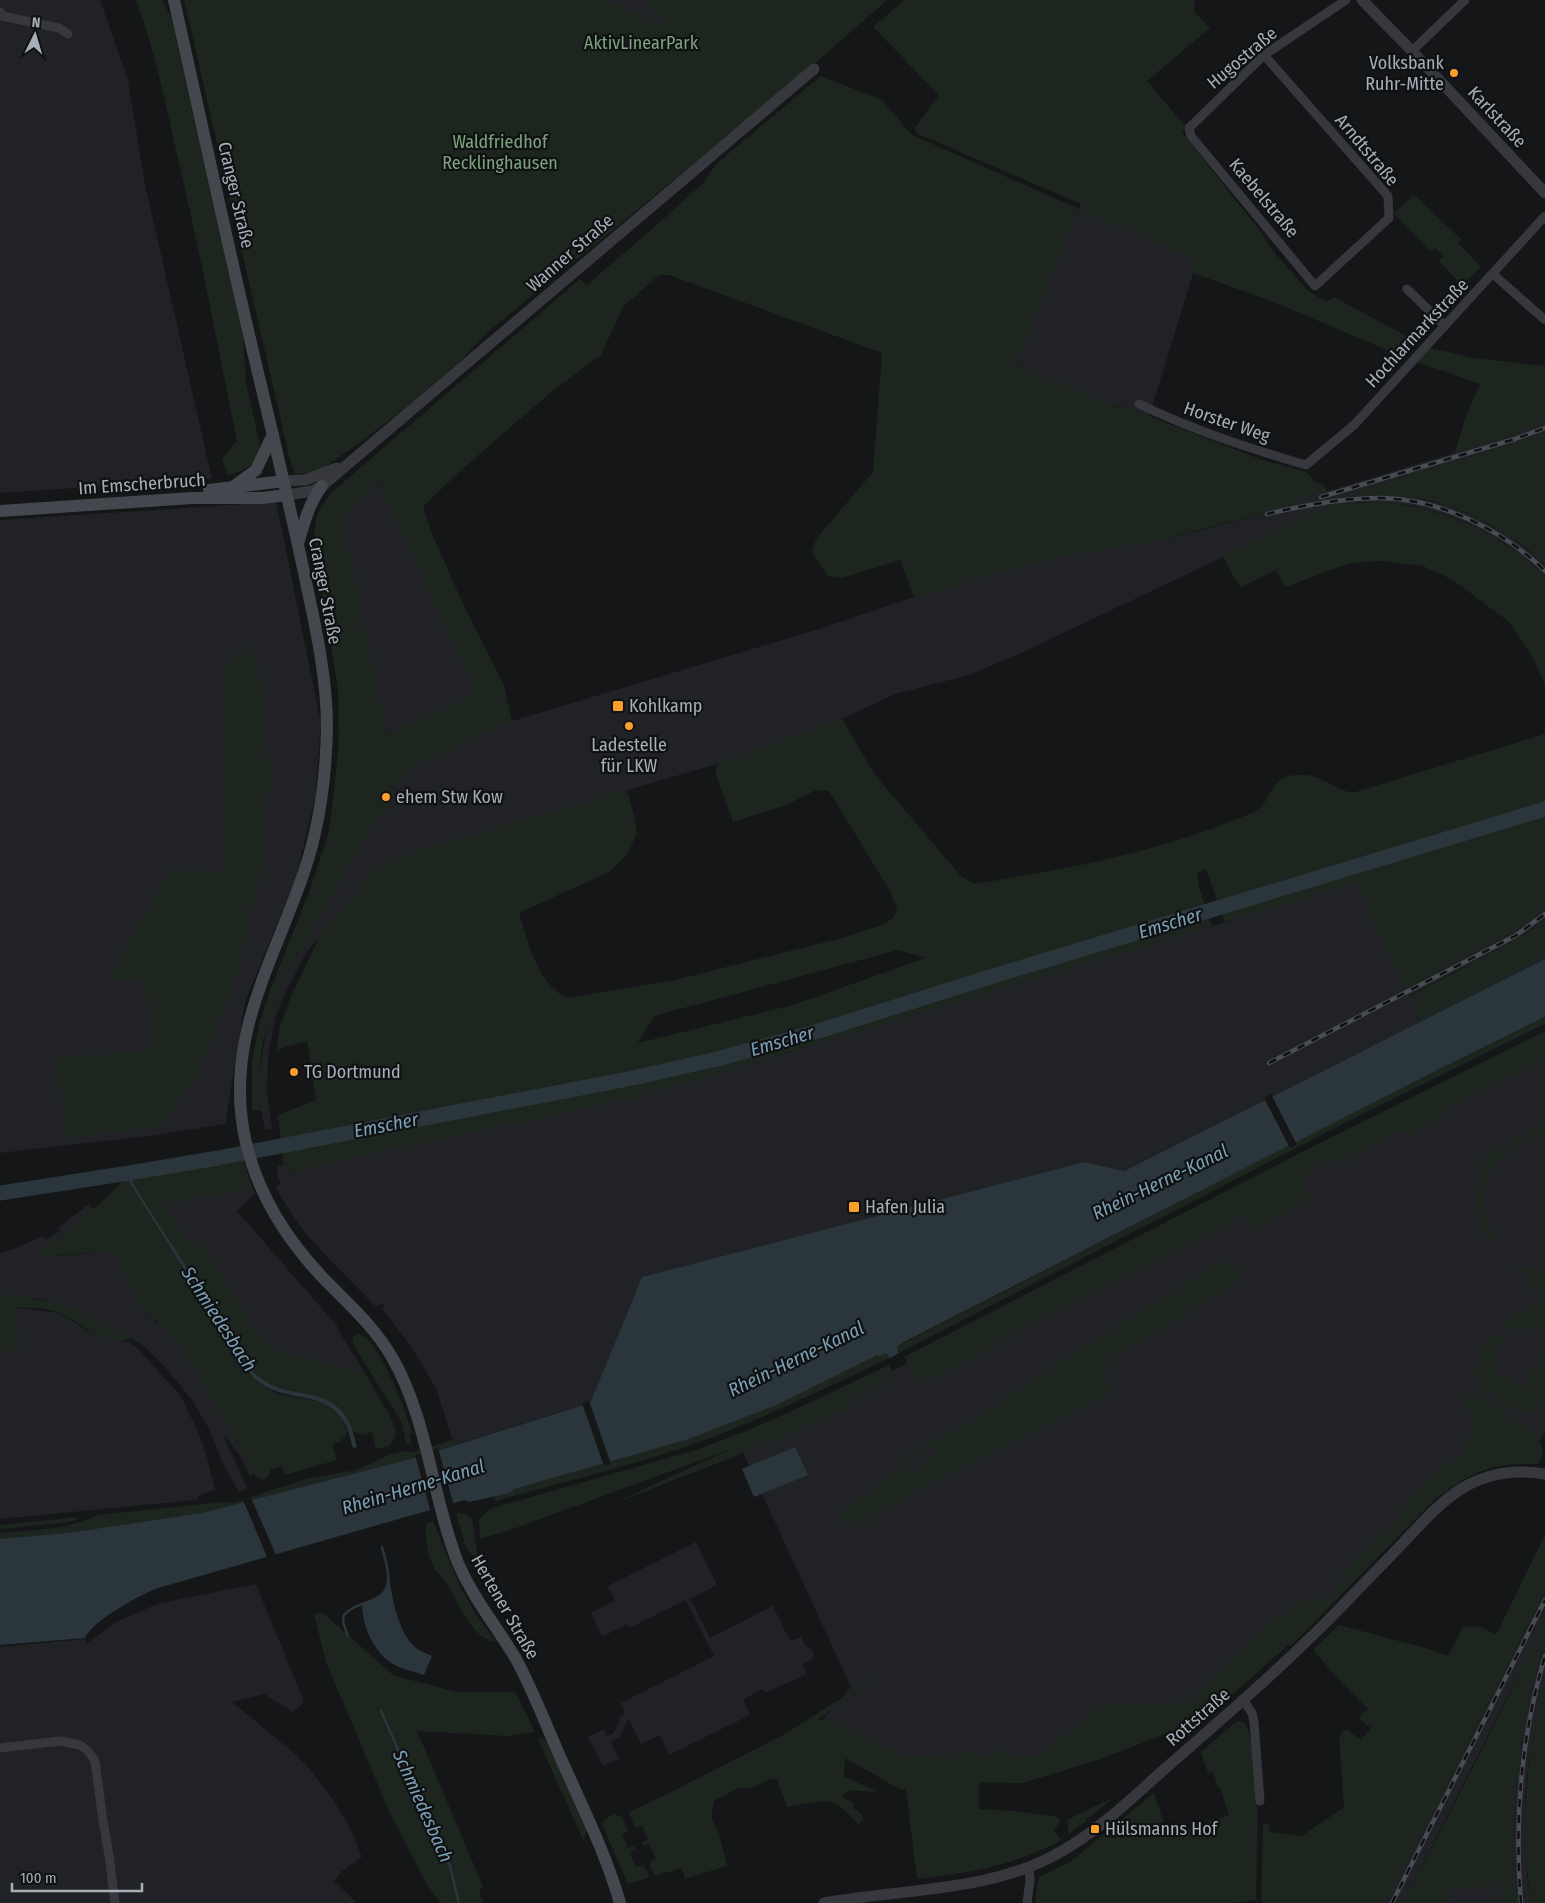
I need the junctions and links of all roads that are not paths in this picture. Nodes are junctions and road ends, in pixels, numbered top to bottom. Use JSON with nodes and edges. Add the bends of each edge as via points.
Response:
{"nodes":[{"id":1,"x":174,"y":0,"type":"edge"},
{"id":2,"x":1346,"y":0,"type":"edge"},
{"id":3,"x":1362,"y":0,"type":"edge"},
{"id":4,"x":1466,"y":0,"type":"edge"},
{"id":5,"x":0,"y":12,"type":"edge"},
{"id":6,"x":68,"y":34,"type":"dead end"},
{"id":7,"x":1412,"y":51,"type":"junction"},
{"id":8,"x":1264,"y":55,"type":"junction"},
{"id":9,"x":814,"y":69,"type":"dead end"},
{"id":10,"x":1189,"y":129,"type":"joint"},
{"id":11,"x":1545,"y":193,"type":"edge"},
{"id":12,"x":1545,"y":216,"type":"edge"},
{"id":13,"x":1493,"y":274,"type":"junction"},
{"id":14,"x":1315,"y":286,"type":"joint"},
{"id":15,"x":1407,"y":289,"type":"dead end"},
{"id":16,"x":1545,"y":320,"type":"edge"},
{"id":17,"x":1445,"y":326,"type":"junction"},
{"id":18,"x":1139,"y":404,"type":"dead end"},
{"id":19,"x":273,"y":434,"type":"junction"},
{"id":20,"x":348,"y":464,"type":"junction"},
{"id":21,"x":1306,"y":465,"type":"joint"},
{"id":22,"x":284,"y":481,"type":"junction"},
{"id":23,"x":322,"y":486,"type":"junction"},
{"id":24,"x":230,"y":493,"type":"junction"},
{"id":25,"x":216,"y":494,"type":"junction"},
{"id":26,"x":287,"y":495,"type":"junction"},
{"id":27,"x":0,"y":503,"type":"edge"},
{"id":28,"x":0,"y":511,"type":"edge"},
{"id":29,"x":298,"y":544,"type":"junction"},
{"id":30,"x":260,"y":1186,"type":"joint"},
{"id":31,"x":1545,"y":1474,"type":"edge"},
{"id":32,"x":1244,"y":1701,"type":"junction"},
{"id":33,"x":0,"y":1748,"type":"edge"},
{"id":34,"x":1260,"y":1801,"type":"dead end"},
{"id":35,"x":1029,"y":1868,"type":"junction"},
{"id":36,"x":115,"y":1903,"type":"edge"},
{"id":37,"x":620,"y":1903,"type":"edge"},
{"id":38,"x":824,"y":1903,"type":"edge"},
{"id":39,"x":1027,"y":1903,"type":"edge"}],
"edges":[{"from":1,"to":19,"type":"main road","name":"Cranger Straße"},
{"from":2,"to":8,"type":"street","name":"Hugostraße"},
{"from":3,"to":7,"type":"street","name":"Karlstraße"},
{"from":4,"to":7,"type":"street"},
{"from":5,"to":6,"type":"street","via":[[2,16],[59,28]]},
{"from":7,"to":11,"type":"street","name":"Karlstraße"},
{"from":8,"to":10,"type":"street","name":"Hugostraße"},
{"from":8,"to":14,"type":"street","name":"Arndtstraße","via":[[1388,196],[1389,218]]},
{"from":9,"to":20,"type":"street","name":"Wanner Straße"},
{"from":10,"to":14,"type":"street","name":"Kaebelstraße","via":[[1191,136]]},
{"from":12,"to":13,"type":"street","name":"Hochlarmarkstraße"},
{"from":13,"to":16,"type":"street"},
{"from":13,"to":17,"type":"street","name":"Hochlarmarkstraße"},
{"from":15,"to":17,"type":"street"},
{"from":17,"to":21,"type":"street","name":"Hochlarmarkstraße","via":[[1354,424]]},
{"from":18,"to":21,"type":"street","name":"Horster Weg","via":[[1226,441]]},
{"from":19,"to":22,"type":"main road","name":"Cranger Straße"},
{"from":19,"to":24,"type":"main road","via":[[256,470]]},
{"from":20,"to":22,"type":"street","name":"Wanner Straße","via":[[305,480]]},
{"from":20,"to":23,"type":"street","name":"Wanner Straße"},
{"from":22,"to":24,"type":"main road","name":"Im Emscherbruch"},
{"from":22,"to":26,"type":"main road","name":"Cranger Straße"},
{"from":23,"to":26,"type":"street","name":"Wanner Straße"},
{"from":23,"to":29,"type":"main road","via":[[309,508]]},
{"from":24,"to":25,"type":"main road","name":"Im Emscherbruch"},
{"from":24,"to":26,"type":"main road","name":"Im Emscherbruch","via":[[262,498]]},
{"from":25,"to":27,"type":"main road","name":"Im Emscherbruch"},
{"from":25,"to":28,"type":"main road","name":"Im Emscherbruch"},
{"from":26,"to":29,"type":"main road","name":"Cranger Straße"},
{"from":29,"to":30,"type":"main road","name":"Cranger Straße","via":[[323,670],[327,726],[325,763],[314,836],[305,868],[255,1000],[242,1054],[240,1092],[244,1133]]},
{"from":30,"to":37,"type":"main road","name":"Hertener Straße","via":[[289,1238],[373,1330],[401,1374],[412,1400],[444,1519],[464,1576],[529,1686],[614,1880]]},
{"from":31,"to":32,"type":"street","name":"Rottstraße","via":[[1515,1472],[1492,1475],[1450,1497]]},
{"from":32,"to":34,"type":"street","via":[[1254,1722]]},
{"from":32,"to":35,"type":"street","name":"Rottstraße","via":[[1095,1829]]},
{"from":33,"to":36,"type":"street","via":[[60,1741],[80,1744],[88,1751],[95,1761]]},
{"from":35,"to":38,"type":"street","name":"Rottstraße","via":[[961,1884]]},
{"from":35,"to":39,"type":"street"}]}
